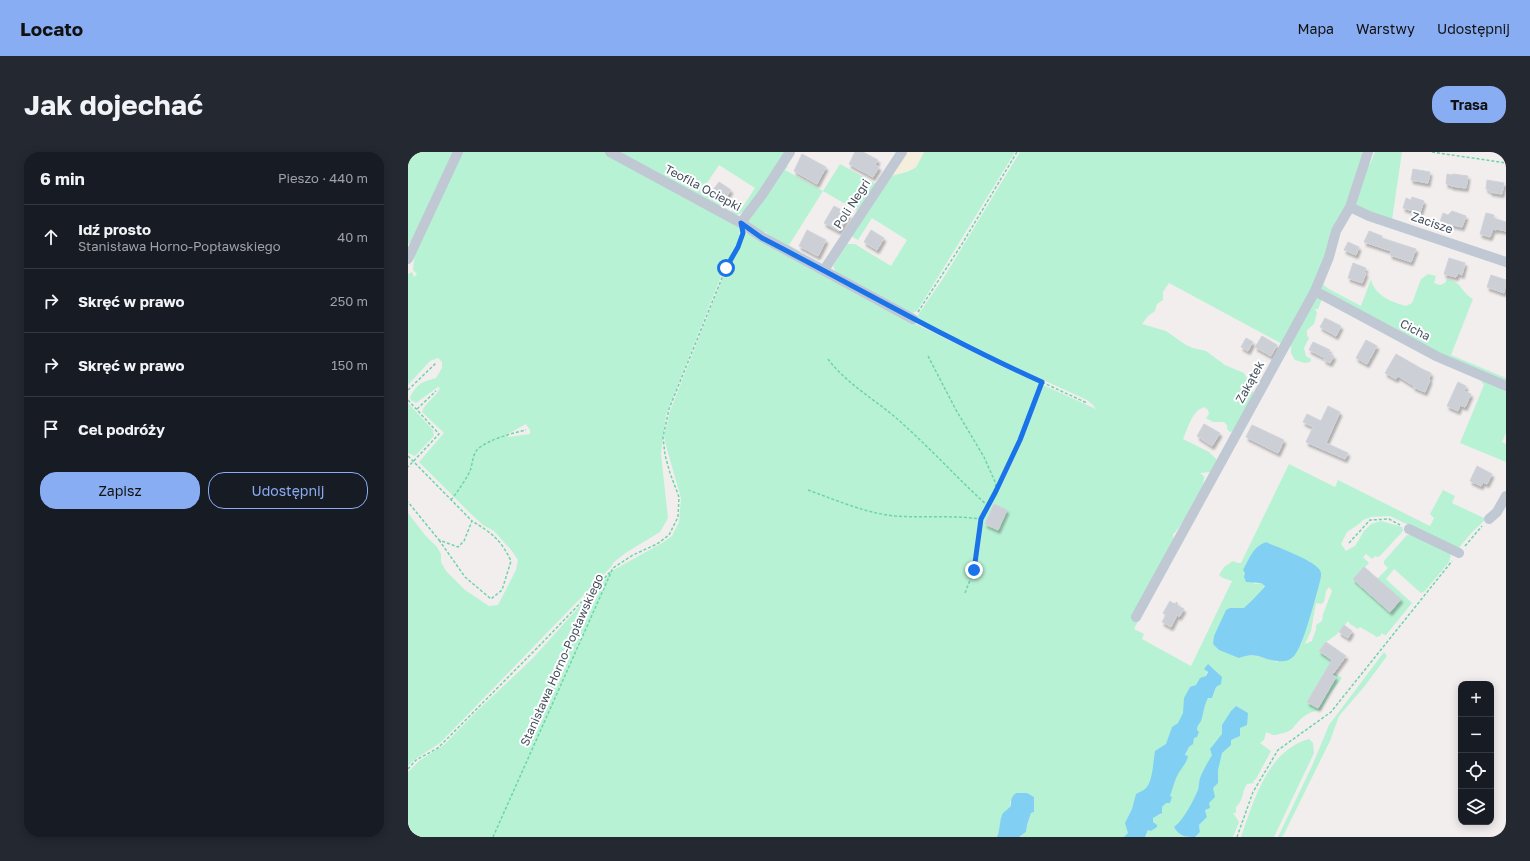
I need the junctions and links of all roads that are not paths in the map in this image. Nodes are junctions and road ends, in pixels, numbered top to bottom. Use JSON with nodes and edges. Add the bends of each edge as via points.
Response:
{"nodes":[{"id":1,"x":458,"y":152,"type":"edge"},
{"id":2,"x":610,"y":152,"type":"edge"},
{"id":3,"x":790,"y":152,"type":"edge"},
{"id":4,"x":902,"y":152,"type":"edge"},
{"id":5,"x":1368,"y":152,"type":"edge"},
{"id":6,"x":1350,"y":208,"type":"junction"},
{"id":7,"x":741,"y":223,"type":"junction"},
{"id":8,"x":408,"y":259,"type":"edge"},
{"id":9,"x":1506,"y":262,"type":"edge"},
{"id":10,"x":824,"y":270,"type":"junction"},
{"id":11,"x":1315,"y":291,"type":"junction"},
{"id":12,"x":913,"y":319,"type":"road end"},
{"id":13,"x":1506,"y":386,"type":"edge"},
{"id":14,"x":1506,"y":496,"type":"edge"},
{"id":15,"x":1489,"y":519,"type":"road end"},
{"id":16,"x":1409,"y":529,"type":"road end"},
{"id":17,"x":1459,"y":553,"type":"road end"},
{"id":18,"x":1136,"y":617,"type":"dead end"}],
"edges":[{"from":1,"to":8,"type":"street"},
{"from":2,"to":7,"type":"street","name":"Teofila Ociepki"},
{"from":3,"to":7,"type":"street"},
{"from":4,"to":10,"type":"street","name":"Poli Negri"},
{"from":5,"to":6,"type":"street","name":"Zakątek"},
{"from":6,"to":9,"type":"street","name":"Zacisze"},
{"from":6,"to":11,"type":"street","name":"Zakątek","via":[[1336,231]]},
{"from":7,"to":10,"type":"street","name":"Teofila Ociepki","via":[[762,238]]},
{"from":10,"to":12,"type":"street","name":"Teofila Ociepki"},
{"from":11,"to":13,"type":"street","name":"Cicha","via":[[1438,356]]},
{"from":11,"to":18,"type":"street","name":"Zakątek"},
{"from":14,"to":15,"type":"street","via":[[1497,512]]},
{"from":16,"to":17,"type":"street"}]}
